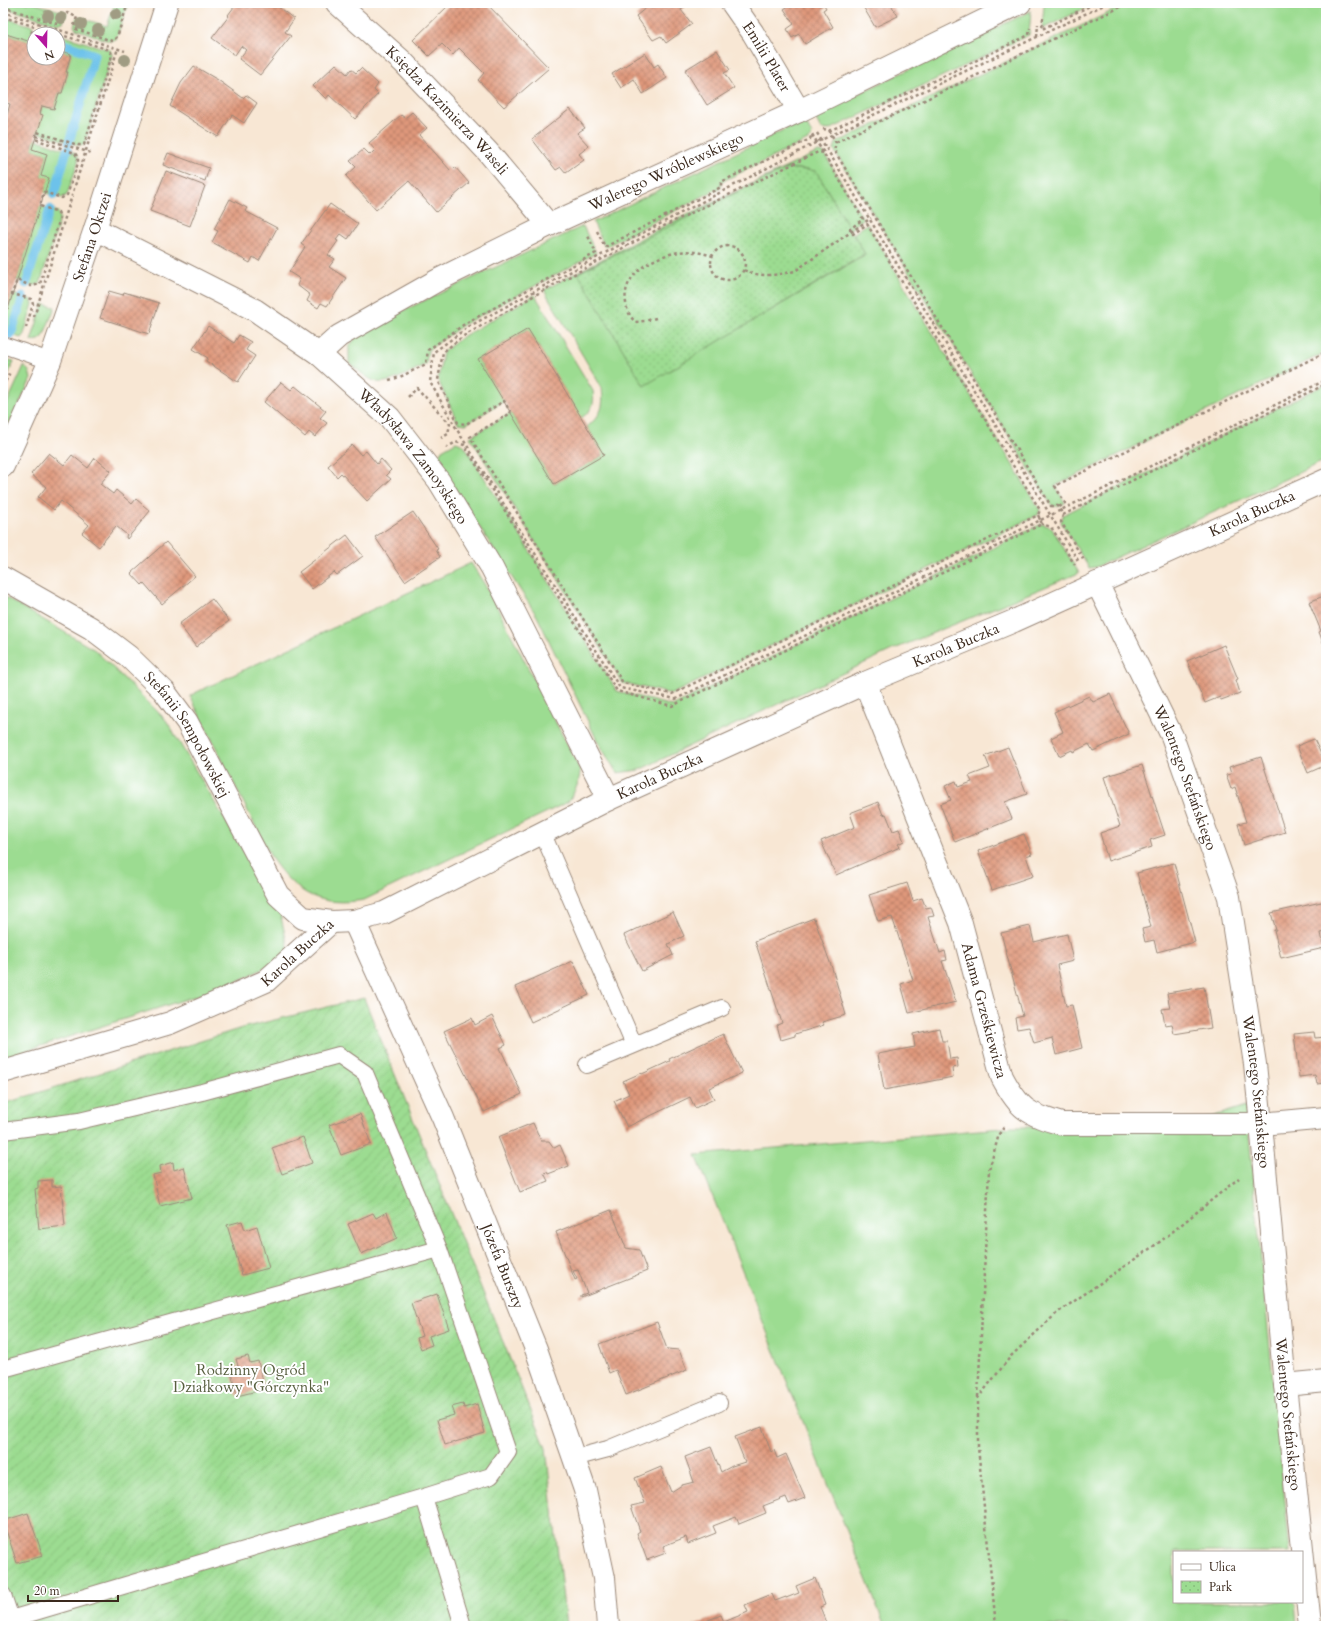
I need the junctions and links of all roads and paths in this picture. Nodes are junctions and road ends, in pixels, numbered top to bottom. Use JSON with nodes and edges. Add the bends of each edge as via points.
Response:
{"nodes":[{"id":1,"x":128,"y":3,"type":"edge"},
{"id":2,"x":167,"y":3,"type":"edge"},
{"id":3,"x":337,"y":3,"type":"edge"},
{"id":4,"x":732,"y":3,"type":"edge"},
{"id":5,"x":1020,"y":3,"type":"edge"},
{"id":6,"x":1096,"y":3,"type":"edge"},
{"id":7,"x":1108,"y":3,"type":"edge"},
{"id":8,"x":1129,"y":3,"type":"edge"},
{"id":9,"x":3,"y":6,"type":"edge"},
{"id":10,"x":3,"y":12,"type":"edge"},
{"id":11,"x":3,"y":17,"type":"edge"},
{"id":12,"x":1043,"y":17,"type":"dead end"},
{"id":13,"x":32,"y":26,"type":"edge"},
{"id":14,"x":1030,"y":27,"type":"dead end"},
{"id":15,"x":66,"y":37,"type":"edge"},
{"id":16,"x":118,"y":48,"type":"junction"},
{"id":17,"x":141,"y":56,"type":"junction"},
{"id":18,"x":119,"y":58,"type":"dead end"},
{"id":19,"x":804,"y":114,"type":"junction"},
{"id":20,"x":3,"y":118,"type":"edge"},
{"id":21,"x":4,"y":124,"type":"edge"},
{"id":22,"x":3,"y":129,"type":"edge"},
{"id":23,"x":829,"y":130,"type":"junction"},
{"id":24,"x":812,"y":134,"type":"junction"},
{"id":25,"x":832,"y":135,"type":"junction"},
{"id":26,"x":36,"y":136,"type":"junction"},
{"id":27,"x":821,"y":140,"type":"junction"},
{"id":28,"x":817,"y":142,"type":"junction"},
{"id":29,"x":836,"y":143,"type":"junction"},
{"id":30,"x":91,"y":150,"type":"dead end"},
{"id":31,"x":86,"y":151,"type":"junction"},
{"id":32,"x":824,"y":154,"type":"junction"},
{"id":33,"x":108,"y":159,"type":"junction"},
{"id":34,"x":871,"y":218,"type":"junction"},
{"id":35,"x":549,"y":225,"type":"junction"},
{"id":36,"x":596,"y":228,"type":"dead end"},
{"id":37,"x":95,"y":229,"type":"junction"},
{"id":38,"x":586,"y":232,"type":"dead end"},
{"id":39,"x":852,"y":232,"type":"junction"},
{"id":40,"x":713,"y":256,"type":"junction"},
{"id":41,"x":744,"y":270,"type":"junction"},
{"id":42,"x":656,"y":318,"type":"dead end"},
{"id":43,"x":3,"y":345,"type":"edge"},
{"id":44,"x":26,"y":346,"type":"junction"},
{"id":45,"x":1326,"y":352,"type":"edge"},
{"id":46,"x":320,"y":354,"type":"junction"},
{"id":47,"x":50,"y":361,"type":"junction"},
{"id":48,"x":1326,"y":380,"type":"edge"},
{"id":49,"x":388,"y":381,"type":"dead end"},
{"id":50,"x":1326,"y":384,"type":"edge"},
{"id":51,"x":403,"y":401,"type":"dead end"},
{"id":52,"x":437,"y":440,"type":"dead end"},
{"id":53,"x":442,"y":450,"type":"dead end"},
{"id":54,"x":3,"y":466,"type":"edge"},
{"id":55,"x":1326,"y":480,"type":"edge"},
{"id":56,"x":1058,"y":506,"type":"junction"},
{"id":57,"x":1060,"y":510,"type":"junction"},
{"id":58,"x":1051,"y":515,"type":"junction"},
{"id":59,"x":1063,"y":515,"type":"junction"},
{"id":60,"x":1038,"y":516,"type":"junction"},
{"id":61,"x":1040,"y":520,"type":"junction"},
{"id":62,"x":1042,"y":524,"type":"junction"},
{"id":63,"x":1091,"y":577,"type":"junction"},
{"id":64,"x":3,"y":578,"type":"edge"},
{"id":65,"x":865,"y":683,"type":"junction"},
{"id":66,"x":609,"y":800,"type":"junction"},
{"id":67,"x":542,"y":832,"type":"junction"},
{"id":68,"x":354,"y":921,"type":"junction"},
{"id":69,"x":331,"y":922,"type":"junction"},
{"id":70,"x":722,"y":1008,"type":"dead end"},
{"id":71,"x":634,"y":1045,"type":"junction"},
{"id":72,"x":587,"y":1065,"type":"dead end"},
{"id":73,"x":3,"y":1072,"type":"edge"},
{"id":74,"x":1020,"y":1106,"type":"junction"},
{"id":75,"x":1326,"y":1118,"type":"edge"},
{"id":76,"x":1262,"y":1124,"type":"junction"},
{"id":77,"x":3,"y":1131,"type":"edge"},
{"id":78,"x":1264,"y":1158,"type":"junction"},
{"id":79,"x":439,"y":1250,"type":"junction"},
{"id":80,"x":3,"y":1369,"type":"edge"},
{"id":81,"x":1326,"y":1381,"type":"edge"},
{"id":82,"x":1285,"y":1385,"type":"junction"},
{"id":83,"x":978,"y":1398,"type":"junction"},
{"id":84,"x":719,"y":1403,"type":"dead end"},
{"id":85,"x":574,"y":1458,"type":"junction"},
{"id":86,"x":424,"y":1497,"type":"junction"},
{"id":87,"x":1302,"y":1551,"type":"edge"},
{"id":88,"x":1303,"y":1559,"type":"edge"},
{"id":89,"x":3,"y":1595,"type":"edge"},
{"id":90,"x":7,"y":1620,"type":"edge"},
{"id":91,"x":463,"y":1626,"type":"edge"},
{"id":92,"x":608,"y":1626,"type":"edge"},
{"id":93,"x":996,"y":1626,"type":"edge"},
{"id":94,"x":1310,"y":1626,"type":"edge"}],
"edges":[{"from":1,"to":9,"type":"path","via":[[117,37],[112,41],[76,29],[74,26],[77,17],[67,13],[63,22],[57,24]]},
{"from":2,"to":17,"type":"street","name":"Stefana Okrzei"},
{"from":3,"to":35,"type":"street","name":"Księdza Kazimierza Waseli","via":[[403,62],[488,152]]},
{"from":4,"to":19,"type":"street","name":"Emilii Plater"},
{"from":5,"to":19,"type":"street","name":"Walerego Wróblewskiego"},
{"from":6,"to":12,"type":"path","via":[[1042,29]]},
{"from":7,"to":25,"type":"path"},
{"from":8,"to":29,"type":"path"},
{"from":10,"to":16,"type":"path"},
{"from":11,"to":13,"type":"path"},
{"from":14,"to":23,"type":"path","via":[[1029,35]]},
{"from":15,"to":26,"type":"path","via":[[110,50],[112,55],[84,145],[37,132]]},
{"from":16,"to":17,"type":"path"},
{"from":16,"to":31,"type":"path"},
{"from":17,"to":18,"type":"path","via":[[120,54]]},
{"from":17,"to":33,"type":"street","name":"Stefana Okrzei"},
{"from":19,"to":23,"type":"path","via":[[814,115],[821,129]]},
{"from":19,"to":24,"type":"path","via":[[804,120]]},
{"from":19,"to":27,"type":"path"},
{"from":19,"to":35,"type":"street","name":"Walerego Wróblewskiego"},
{"from":20,"to":21,"type":"path","via":[[6,119]]},
{"from":21,"to":22,"type":"path"},
{"from":23,"to":25,"type":"path"},
{"from":24,"to":28,"type":"path"},
{"from":24,"to":36,"type":"path","via":[[810,139],[721,182],[721,187],[605,248]]},
{"from":25,"to":27,"type":"path"},
{"from":25,"to":29,"type":"path"},
{"from":26,"to":31,"type":"path"},
{"from":26,"to":44,"type":"path","via":[[35,139],[75,153],[78,163],[67,195],[62,198],[44,192],[40,206],[58,212],[60,218],[40,284],[31,286],[17,280],[12,294],[31,299],[33,304],[21,338]]},
{"from":27,"to":28,"type":"path"},
{"from":27,"to":34,"type":"path"},
{"from":28,"to":32,"type":"path"},
{"from":28,"to":61,"type":"path","via":[[538,288],[468,327],[434,352],[430,382],[459,433],[620,688],[676,699]]},
{"from":29,"to":56,"type":"path","via":[[834,150],[1052,506]]},
{"from":30,"to":33,"type":"path"},
{"from":31,"to":33,"type":"path"},
{"from":31,"to":44,"type":"path"},
{"from":32,"to":39,"type":"path","via":[[863,219],[850,229]]},
{"from":32,"to":60,"type":"path","via":[[818,152],[664,226],[462,337],[443,352],[438,380],[458,423],[466,424],[504,401],[511,413],[470,437],[623,683],[672,694]]},
{"from":33,"to":37,"type":"street","name":"Stefana Okrzei"},
{"from":34,"to":39,"type":"path"},
{"from":34,"to":58,"type":"path"},
{"from":35,"to":46,"type":"street","name":"Walerego Wróblewskiego","via":[[424,288],[339,336]]},
{"from":37,"to":46,"type":"street","name":"Władysława Zamoyskiego","via":[[255,310]]},
{"from":37,"to":47,"type":"street","name":"Stefana Okrzei"},
{"from":38,"to":49,"type":"path","via":[[596,252],[466,323],[428,350],[426,364]]},
{"from":39,"to":41,"type":"path","via":[[795,271],[781,275],[766,275]]},
{"from":39,"to":60,"type":"path","via":[[853,234],[866,224],[1040,510]]},
{"from":40,"to":41,"type":"path","via":[[719,248],[736,248],[745,261]]},
{"from":40,"to":41,"type":"path","via":[[711,265],[714,274],[722,280],[731,280]]},
{"from":40,"to":42,"type":"path","via":[[680,251],[665,255],[639,270],[630,280],[624,293],[630,317],[635,322]]},
{"from":43,"to":44,"type":"lane"},
{"from":44,"to":47,"type":"lane"},
{"from":45,"to":56,"type":"path","via":[[1055,486],[1065,503]]},
{"from":46,"to":66,"type":"street","name":"Władysława Zamoyskiego","via":[[390,418],[439,481],[492,568]]},
{"from":47,"to":54,"type":"street","name":"Stefana Okrzei"},
{"from":48,"to":57,"type":"path"},
{"from":50,"to":59,"type":"path"},
{"from":51,"to":52,"type":"path","via":[[417,388],[450,424],[448,434]]},
{"from":53,"to":62,"type":"path","via":[[456,442],[464,445],[617,691],[672,706]]},
{"from":55,"to":63,"type":"street","name":"Karola Buczka"},
{"from":56,"to":57,"type":"path"},
{"from":57,"to":58,"type":"path"},
{"from":57,"to":59,"type":"path"},
{"from":58,"to":61,"type":"path"},
{"from":58,"to":63,"type":"path"},
{"from":59,"to":63,"type":"path","via":[[1061,522],[1089,568]]},
{"from":60,"to":61,"type":"path"},
{"from":61,"to":62,"type":"path"},
{"from":62,"to":63,"type":"path","via":[[1051,527],[1079,573]]},
{"from":63,"to":65,"type":"street","name":"Karola Buczka","via":[[1014,620]]},
{"from":63,"to":76,"type":"street","name":"Walentego Stefańskiego","via":[[1172,736],[1228,897]]},
{"from":64,"to":69,"type":"street","name":"Stefanii Sempołowskiej","via":[[91,628],[128,656],[164,691],[187,722],[278,895],[302,918]]},
{"from":65,"to":66,"type":"street","name":"Karola Buczka"},
{"from":65,"to":74,"type":"street","name":"Adama Grześkiewicza","via":[[961,923],[1002,1076]]},
{"from":66,"to":67,"type":"street","name":"Karola Buczka"},
{"from":67,"to":68,"type":"street","name":"Karola Buczka","via":[[384,913]]},
{"from":67,"to":71,"type":"lane"},
{"from":68,"to":69,"type":"street","name":"Karola Buczka"},
{"from":68,"to":85,"type":"street","name":"Józefa Burszty","via":[[443,1118],[536,1348]]},
{"from":69,"to":73,"type":"street","name":"Karola Buczka","via":[[266,981],[170,1023]]},
{"from":70,"to":71,"type":"lane"},
{"from":71,"to":72,"type":"lane"},
{"from":74,"to":76,"type":"street","name":"Adama Grześkiewicza","via":[[1040,1118],[1062,1124]]},
{"from":74,"to":83,"type":"path","via":[[999,1134],[989,1170]]},
{"from":75,"to":76,"type":"street","name":"Adama Grześkiewicza"},
{"from":76,"to":78,"type":"street","name":"Walentego Stefańskiego"},
{"from":77,"to":79,"type":"lane","via":[[79,1121],[202,1092],[339,1055],[365,1073]]},
{"from":78,"to":82,"type":"street","name":"Walentego Stefańskiego"},
{"from":78,"to":83,"type":"path","via":[[1161,1241],[1058,1313],[1011,1356]]},
{"from":79,"to":80,"type":"lane"},
{"from":79,"to":86,"type":"lane","via":[[508,1452],[491,1476]]},
{"from":81,"to":82,"type":"street"},
{"from":82,"to":87,"type":"street","name":"Walentego Stefańskiego"},
{"from":83,"to":93,"type":"path","via":[[978,1454]]},
{"from":84,"to":85,"type":"lane","via":[[608,1449]]},
{"from":85,"to":92,"type":"street","name":"Józefa Burszty","via":[[585,1490],[604,1578]]},
{"from":86,"to":90,"type":"lane"},
{"from":86,"to":91,"type":"lane"},
{"from":88,"to":94,"type":"street","name":"Walentego Stefańskiego"},
{"from":89,"to":90,"type":"lane"}]}
